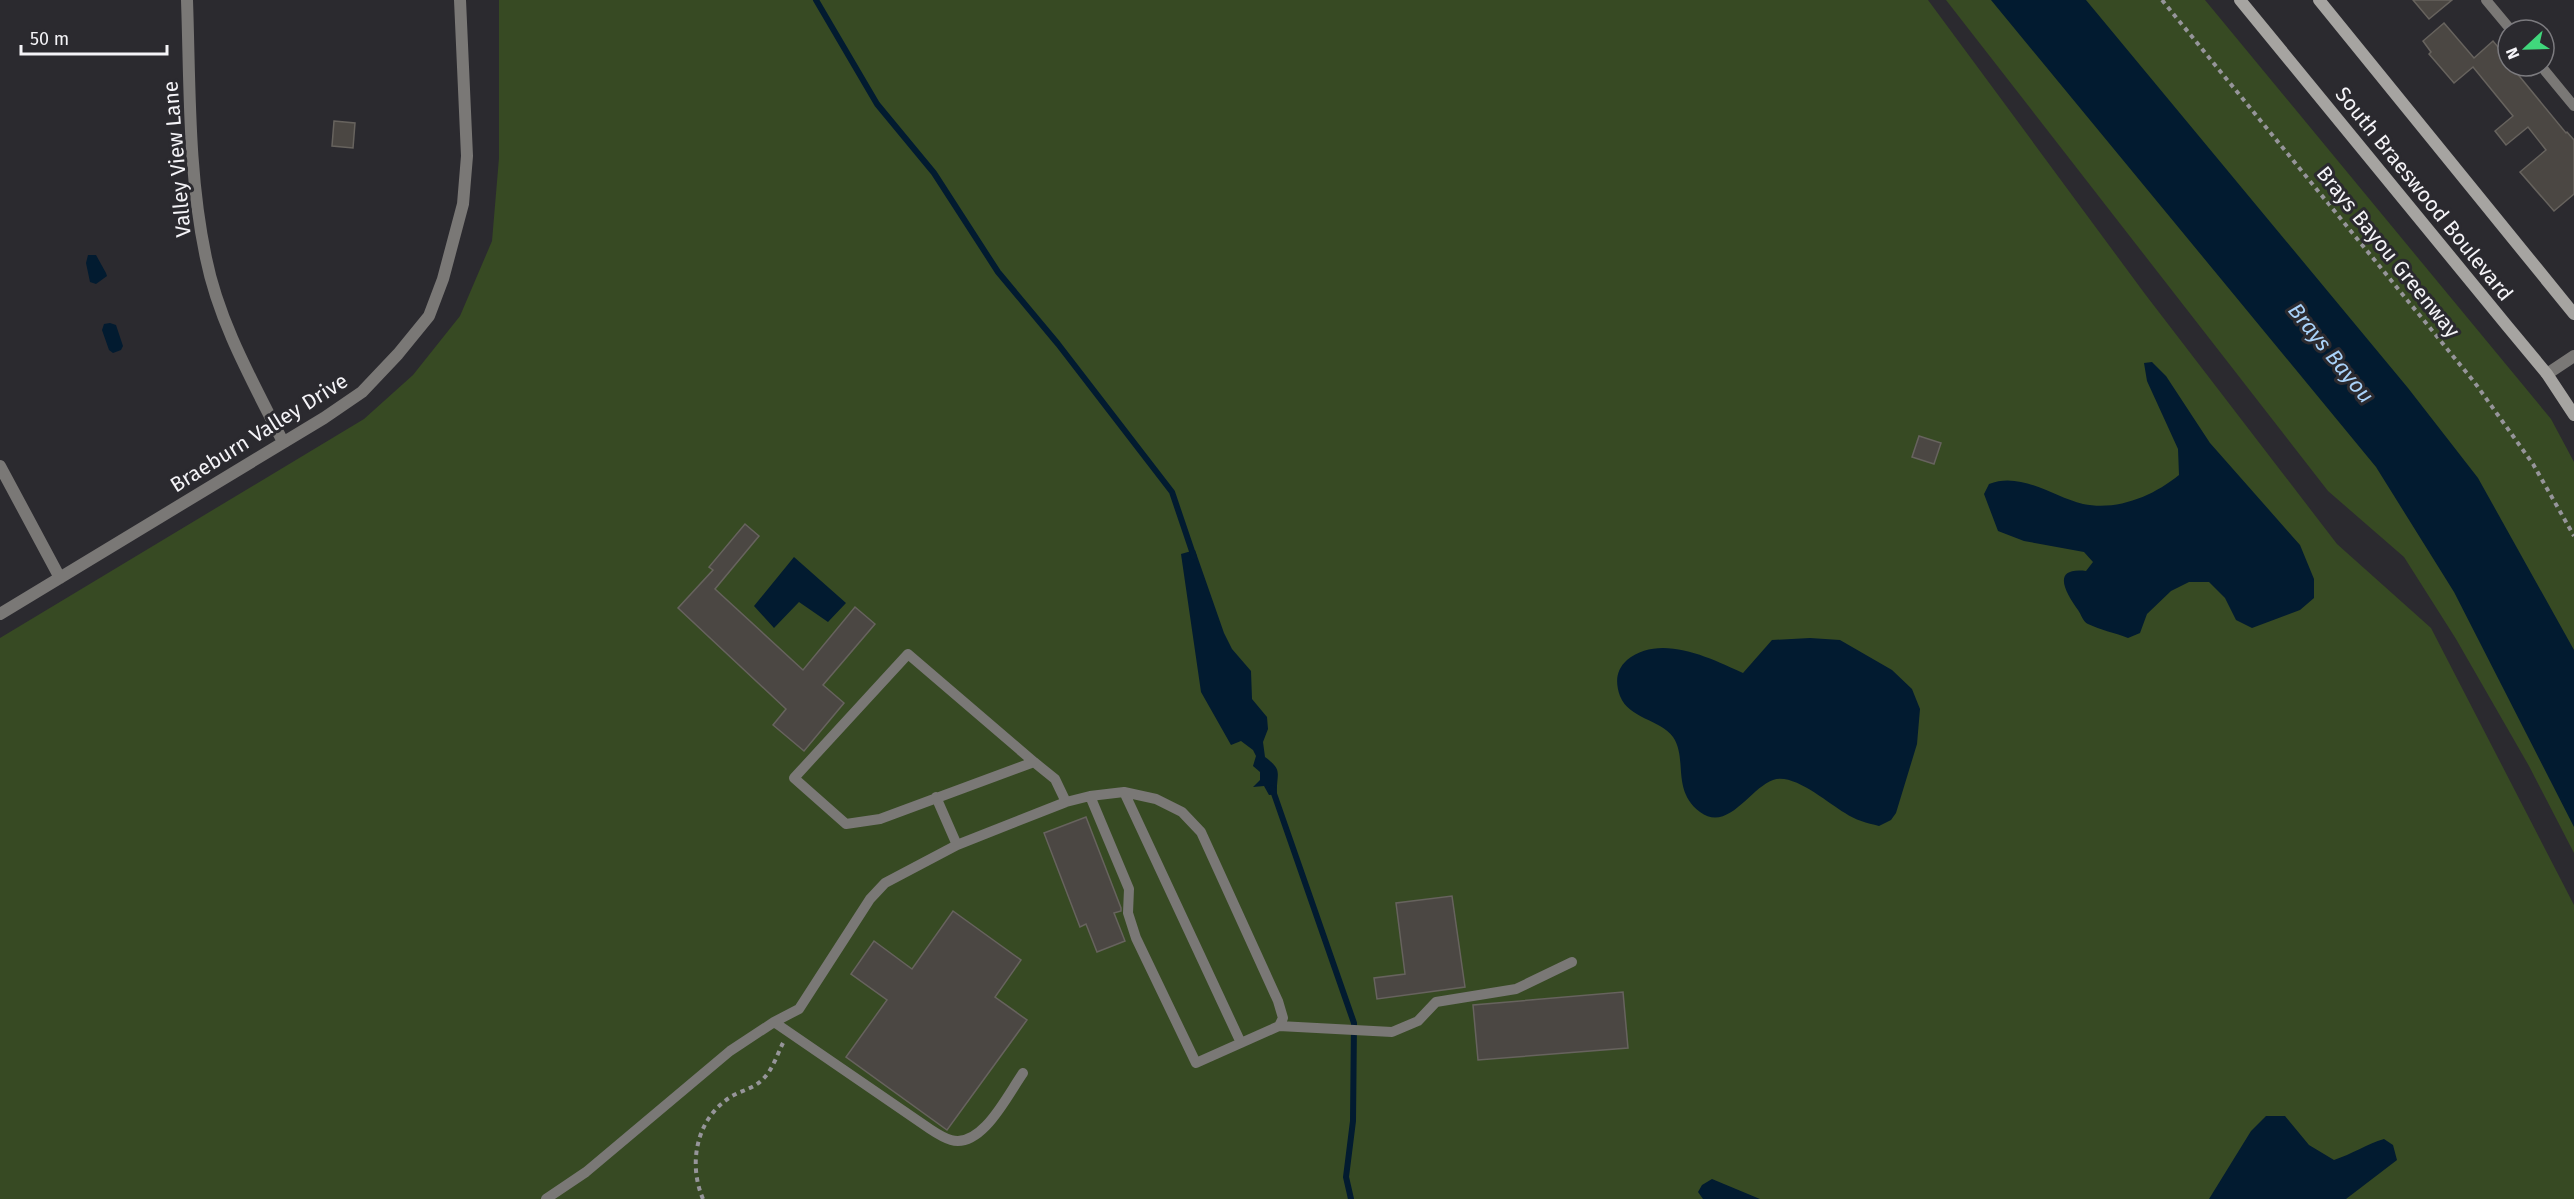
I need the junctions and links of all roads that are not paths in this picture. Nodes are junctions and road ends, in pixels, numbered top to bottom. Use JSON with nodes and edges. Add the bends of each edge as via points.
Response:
{"nodes":[{"id":1,"x":187,"y":0,"type":"edge"},
{"id":2,"x":460,"y":0,"type":"edge"},
{"id":3,"x":2240,"y":0,"type":"edge"},
{"id":4,"x":2319,"y":0,"type":"edge"},
{"id":5,"x":2486,"y":0,"type":"edge"},
{"id":6,"x":2501,"y":18,"type":"edge"},
{"id":7,"x":2551,"y":78,"type":"edge"},
{"id":8,"x":2574,"y":106,"type":"edge"},
{"id":9,"x":2574,"y":314,"type":"edge"},
{"id":10,"x":2574,"y":356,"type":"edge"},
{"id":11,"x":2547,"y":374,"type":"junction"},
{"id":12,"x":2574,"y":415,"type":"edge"},
{"id":13,"x":283,"y":442,"type":"junction"},
{"id":14,"x":0,"y":466,"type":"edge"},
{"id":15,"x":60,"y":578,"type":"junction"},
{"id":16,"x":0,"y":614,"type":"edge"},
{"id":17,"x":1034,"y":762,"type":"junction"},
{"id":18,"x":1124,"y":792,"type":"junction"},
{"id":19,"x":1090,"y":796,"type":"junction"},
{"id":20,"x":936,"y":797,"type":"junction"},
{"id":21,"x":1066,"y":802,"type":"junction"},
{"id":22,"x":957,"y":845,"type":"junction"},
{"id":23,"x":1572,"y":962,"type":"dead end"},
{"id":24,"x":774,"y":1022,"type":"junction"},
{"id":25,"x":1279,"y":1026,"type":"junction"},
{"id":26,"x":1241,"y":1042,"type":"junction"},
{"id":27,"x":1023,"y":1073,"type":"dead end"},
{"id":28,"x":546,"y":1199,"type":"edge"}],
"edges":[{"from":1,"to":13,"type":"street","name":"Valley View Lane","via":[[193,169],[206,259],[244,364]]},
{"from":2,"to":13,"type":"street","name":"Braeburn Valley Drive","via":[[467,156],[463,204],[453,248],[429,316],[362,392]]},
{"from":3,"to":11,"type":"main road","name":"South Braeswood Boulevard"},
{"from":4,"to":9,"type":"main road","name":"South Braeswood Boulevard"},
{"from":5,"to":6,"type":"lane"},
{"from":7,"to":8,"type":"lane"},
{"from":10,"to":11,"type":"street"},
{"from":11,"to":12,"type":"main road","name":"South Braeswood Boulevard"},
{"from":13,"to":15,"type":"street","name":"Braeburn Valley Drive"},
{"from":14,"to":15,"type":"street"},
{"from":15,"to":16,"type":"street","name":"Braeburn Valley Drive"},
{"from":17,"to":20,"type":"lane"},
{"from":17,"to":20,"type":"lane","via":[[908,654],[794,778],[846,824],[879,819]]},
{"from":17,"to":21,"type":"lane","via":[[1055,779]]},
{"from":18,"to":19,"type":"lane"},
{"from":18,"to":25,"type":"lane","via":[[1156,799],[1182,812],[1201,832],[1278,1001],[1283,1018]]},
{"from":18,"to":26,"type":"lane"},
{"from":19,"to":21,"type":"lane"},
{"from":19,"to":26,"type":"lane","via":[[1130,889],[1128,913],[1136,938],[1196,1063]]},
{"from":20,"to":22,"type":"lane"},
{"from":21,"to":22,"type":"lane"},
{"from":22,"to":24,"type":"lane","via":[[885,883],[870,898],[799,1010]]},
{"from":23,"to":25,"type":"lane","via":[[1516,989],[1436,1002],[1418,1021],[1392,1032]]},
{"from":24,"to":27,"type":"lane","via":[[952,1141],[969,1140],[982,1132]]},
{"from":24,"to":28,"type":"lane","via":[[730,1051],[586,1172]]},
{"from":25,"to":26,"type":"lane"}]}
